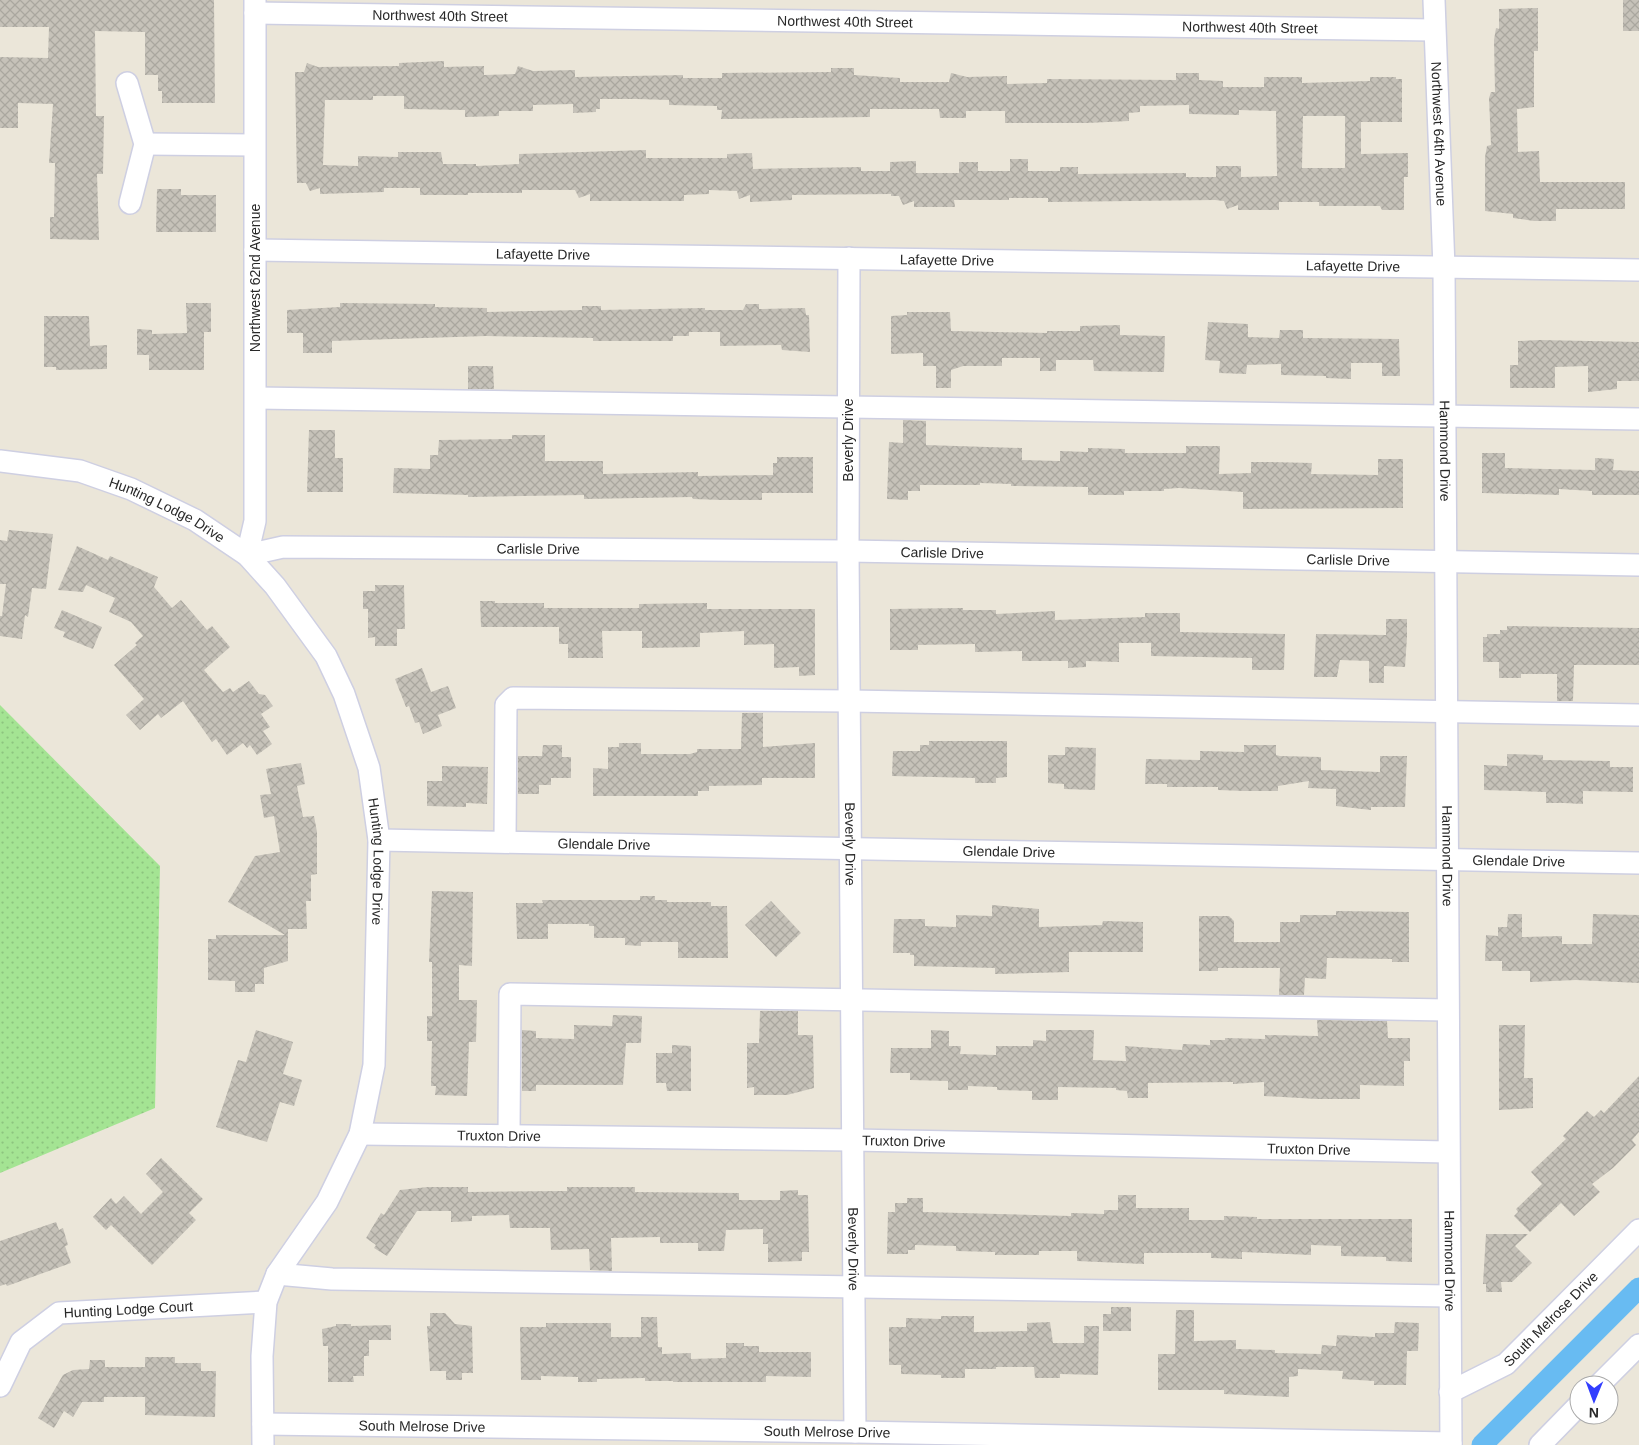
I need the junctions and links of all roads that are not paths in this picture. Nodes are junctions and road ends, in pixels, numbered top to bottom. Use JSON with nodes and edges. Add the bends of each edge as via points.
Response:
{"nodes":[{"id":1,"x":1434,"y":0,"type":"edge"},
{"id":2,"x":255,"y":7,"type":"edge"},
{"id":3,"x":1434,"y":30,"type":"junction"},
{"id":4,"x":127,"y":83,"type":"dead end"},
{"id":5,"x":145,"y":144,"type":"junction"},
{"id":6,"x":254,"y":145,"type":"junction"},
{"id":7,"x":130,"y":204,"type":"dead end"},
{"id":8,"x":256,"y":250,"type":"junction"},
{"id":9,"x":849,"y":258,"type":"junction"},
{"id":10,"x":1444,"y":268,"type":"junction"},
{"id":11,"x":1639,"y":270,"type":"edge"},
{"id":12,"x":256,"y":398,"type":"junction"},
{"id":13,"x":848,"y":407,"type":"junction"},
{"id":14,"x":1444,"y":416,"type":"junction"},
{"id":15,"x":1639,"y":419,"type":"edge"},
{"id":16,"x":0,"y":461,"type":"edge"},
{"id":17,"x":848,"y":551,"type":"junction"},
{"id":18,"x":247,"y":554,"type":"junction"},
{"id":19,"x":1444,"y":562,"type":"junction"},
{"id":20,"x":1639,"y":565,"type":"edge"},
{"id":21,"x":850,"y":701,"type":"junction"},
{"id":22,"x":1446,"y":712,"type":"junction"},
{"id":23,"x":1639,"y":715,"type":"edge"},
{"id":24,"x":379,"y":840,"type":"junction"},
{"id":25,"x":505,"y":842,"type":"junction"},
{"id":26,"x":850,"y":848,"type":"junction"},
{"id":27,"x":1446,"y":860,"type":"junction"},
{"id":28,"x":1639,"y":864,"type":"edge"},
{"id":29,"x":852,"y":999,"type":"junction"},
{"id":30,"x":1447,"y":1010,"type":"junction"},
{"id":31,"x":360,"y":1134,"type":"junction"},
{"id":32,"x":509,"y":1136,"type":"junction"},
{"id":33,"x":853,"y":1140,"type":"junction"},
{"id":34,"x":1448,"y":1152,"type":"junction"},
{"id":35,"x":1639,"y":1230,"type":"edge"},
{"id":36,"x":277,"y":1274,"type":"junction"},
{"id":37,"x":854,"y":1287,"type":"junction"},
{"id":38,"x":1450,"y":1296,"type":"junction"},
{"id":39,"x":266,"y":1302,"type":"junction"},
{"id":40,"x":1639,"y":1345,"type":"edge"},
{"id":41,"x":1609,"y":1375,"type":"edge"},
{"id":42,"x":0,"y":1386,"type":"edge"},
{"id":43,"x":1450,"y":1392,"type":"junction"},
{"id":44,"x":1569,"y":1415,"type":"edge"},
{"id":45,"x":855,"y":1432,"type":"junction"},
{"id":46,"x":263,"y":1435,"type":"edge"},
{"id":47,"x":1451,"y":1444,"type":"edge"},
{"id":48,"x":1541,"y":1444,"type":"edge"}],
"edges":[{"from":1,"to":3,"type":"street","name":"Northwest 64th Avenue"},
{"from":2,"to":3,"type":"street","name":"Northwest 40th Street"},
{"from":2,"to":6,"type":"street","name":"Northwest 62nd Avenue"},
{"from":3,"to":10,"type":"street","name":"Northwest 64th Avenue"},
{"from":4,"to":5,"type":"street"},
{"from":5,"to":6,"type":"street"},
{"from":5,"to":7,"type":"street"},
{"from":6,"to":8,"type":"street","name":"Northwest 62nd Avenue"},
{"from":8,"to":9,"type":"street","name":"Lafayette Drive"},
{"from":8,"to":12,"type":"street","name":"Northwest 62nd Avenue"},
{"from":9,"to":10,"type":"street","name":"Lafayette Drive"},
{"from":9,"to":13,"type":"street","name":"Beverly Drive"},
{"from":10,"to":11,"type":"street","name":"Lafayette Drive"},
{"from":10,"to":14,"type":"street","name":"Hammond Drive"},
{"from":12,"to":13,"type":"street"},
{"from":12,"to":18,"type":"street","name":"Northwest 62nd Avenue","via":[[256,521]]},
{"from":13,"to":14,"type":"street"},
{"from":13,"to":17,"type":"street","name":"Beverly Drive"},
{"from":14,"to":15,"type":"street"},
{"from":14,"to":19,"type":"street","name":"Hammond Drive"},
{"from":16,"to":18,"type":"street","name":"Hunting Lodge Drive","via":[[80,471],[131,489],[195,520]]},
{"from":17,"to":18,"type":"street","name":"Carlisle Drive","via":[[283,547]]},
{"from":17,"to":19,"type":"street","name":"Carlisle Drive"},
{"from":17,"to":21,"type":"street","name":"Beverly Drive"},
{"from":18,"to":24,"type":"street","name":"Hunting Lodge Drive","via":[[304,624],[326,656],[344,694],[369,768]]},
{"from":19,"to":20,"type":"street","name":"Carlisle Drive"},
{"from":19,"to":22,"type":"street","name":"Hammond Drive"},
{"from":21,"to":22,"type":"street"},
{"from":21,"to":25,"type":"street","via":[[513,698],[506,705]]},
{"from":21,"to":26,"type":"street","name":"Beverly Drive"},
{"from":22,"to":23,"type":"street"},
{"from":22,"to":27,"type":"street","name":"Hammond Drive"},
{"from":24,"to":25,"type":"street","name":"Glendale Drive"},
{"from":24,"to":31,"type":"street","name":"Hunting Lodge Drive","via":[[374,1065]]},
{"from":25,"to":26,"type":"street","name":"Glendale Drive"},
{"from":26,"to":27,"type":"street","name":"Glendale Drive"},
{"from":26,"to":29,"type":"street","name":"Beverly Drive"},
{"from":27,"to":28,"type":"street","name":"Glendale Drive"},
{"from":27,"to":30,"type":"street","name":"Hammond Drive"},
{"from":29,"to":30,"type":"street"},
{"from":29,"to":32,"type":"street","via":[[510,994]]},
{"from":29,"to":33,"type":"street","name":"Beverly Drive"},
{"from":30,"to":34,"type":"street","name":"Hammond Drive"},
{"from":31,"to":32,"type":"street","name":"Truxton Drive"},
{"from":31,"to":36,"type":"street","name":"Hunting Lodge Drive","via":[[327,1202]]},
{"from":32,"to":33,"type":"street","name":"Truxton Drive"},
{"from":33,"to":34,"type":"street","name":"Truxton Drive"},
{"from":33,"to":37,"type":"street","name":"Beverly Drive"},
{"from":34,"to":38,"type":"street","name":"Hammond Drive"},
{"from":35,"to":43,"type":"street","name":"South Melrose Drive","via":[[1506,1364]]},
{"from":36,"to":37,"type":"street","via":[[332,1279]]},
{"from":36,"to":39,"type":"street","name":"Hunting Lodge Drive"},
{"from":37,"to":38,"type":"street"},
{"from":37,"to":45,"type":"street","name":"Beverly Drive"},
{"from":38,"to":43,"type":"street","name":"Hammond Drive"},
{"from":39,"to":42,"type":"street","name":"Hunting Lodge Court","via":[[59,1313],[21,1342]]},
{"from":39,"to":46,"type":"street","name":"Hunting Lodge Drive","via":[[262,1356]]},
{"from":40,"to":41,"type":"street"},
{"from":43,"to":47,"type":"street","name":"Hammond Drive"},
{"from":44,"to":48,"type":"street"},
{"from":45,"to":46,"type":"street","name":"South Melrose Drive"},
{"from":45,"to":47,"type":"street","name":"South Melrose Drive"}]}
